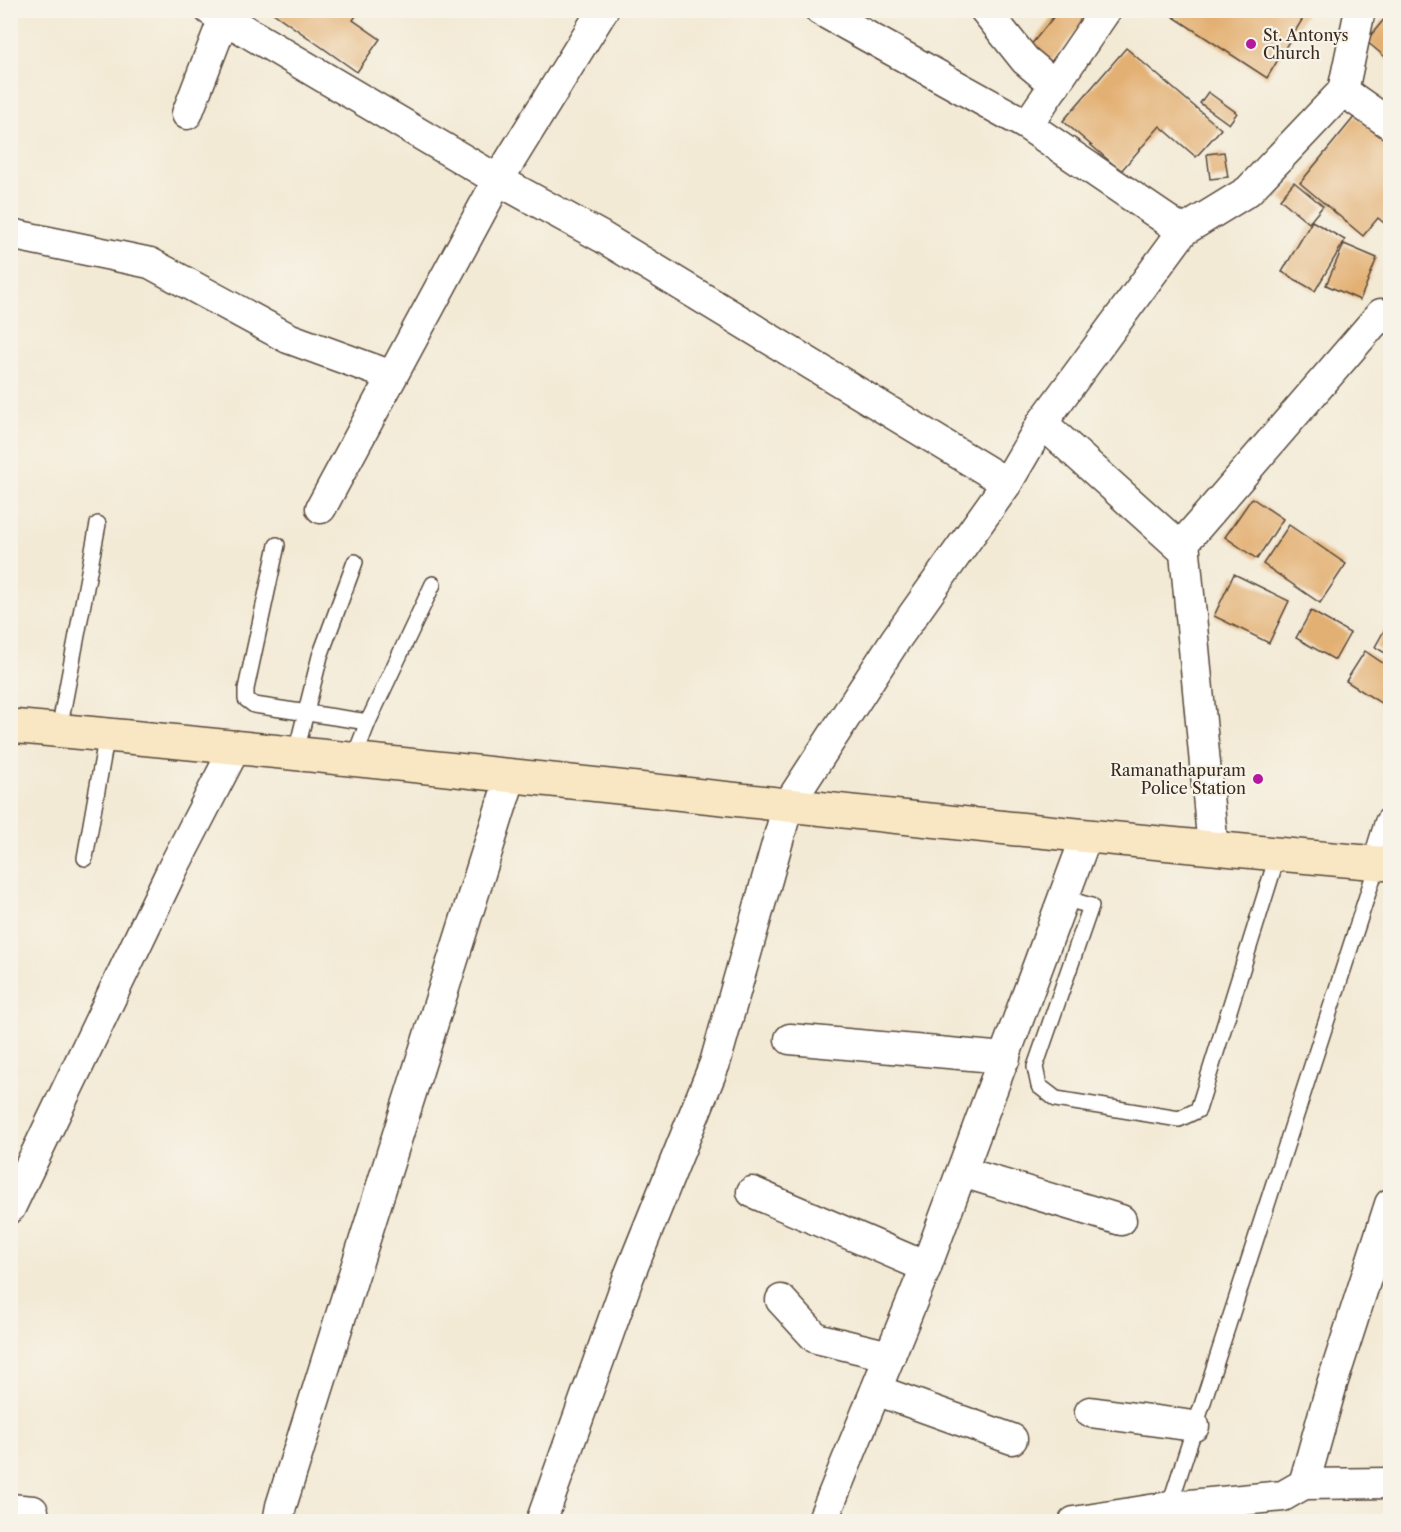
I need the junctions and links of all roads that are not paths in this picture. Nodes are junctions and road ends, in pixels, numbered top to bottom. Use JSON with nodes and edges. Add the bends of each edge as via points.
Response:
{"nodes":[{"id":1,"x":603,"y":10,"type":"edge"},
{"id":2,"x":820,"y":10,"type":"edge"},
{"id":3,"x":985,"y":10,"type":"edge"},
{"id":4,"x":1106,"y":10,"type":"edge"},
{"id":5,"x":1360,"y":10,"type":"edge"},
{"id":6,"x":221,"y":13,"type":"edge"},
{"id":7,"x":1055,"y":85,"type":"junction"},
{"id":8,"x":1343,"y":90,"type":"junction"},
{"id":9,"x":188,"y":114,"type":"dead end"},
{"id":10,"x":1390,"y":124,"type":"edge"},
{"id":11,"x":1028,"y":125,"type":"junction"},
{"id":12,"x":498,"y":180,"type":"junction"},
{"id":13,"x":1183,"y":231,"type":"junction"},
{"id":14,"x":10,"y":234,"type":"edge"},
{"id":15,"x":1390,"y":320,"type":"edge"},
{"id":16,"x":392,"y":376,"type":"junction"},
{"id":17,"x":1042,"y":423,"type":"junction"},
{"id":18,"x":1007,"y":483,"type":"junction"},
{"id":19,"x":321,"y":508,"type":"dead end"},
{"id":20,"x":98,"y":524,"type":"dead end"},
{"id":21,"x":1184,"y":542,"type":"junction"},
{"id":22,"x":277,"y":545,"type":"dead end"},
{"id":23,"x":355,"y":562,"type":"dead end"},
{"id":24,"x":433,"y":584,"type":"dead end"},
{"id":25,"x":306,"y":712,"type":"junction"},
{"id":26,"x":368,"y":722,"type":"junction"},
{"id":27,"x":10,"y":726,"type":"edge"},
{"id":28,"x":59,"y":730,"type":"junction"},
{"id":29,"x":107,"y":734,"type":"junction"},
{"id":30,"x":236,"y":746,"type":"junction"},
{"id":31,"x":296,"y":752,"type":"junction"},
{"id":32,"x":354,"y":758,"type":"junction"},
{"id":33,"x":511,"y":775,"type":"junction"},
{"id":34,"x":788,"y":805,"type":"junction"},
{"id":35,"x":1390,"y":823,"type":"edge"},
{"id":36,"x":1086,"y":837,"type":"junction"},
{"id":37,"x":1213,"y":848,"type":"junction"},
{"id":38,"x":1278,"y":854,"type":"junction"},
{"id":39,"x":85,"y":858,"type":"dead end"},
{"id":40,"x":1384,"y":863,"type":"edge"},
{"id":41,"x":1064,"y":898,"type":"junction"},
{"id":42,"x":790,"y":1039,"type":"dead end"},
{"id":43,"x":1005,"y":1058,"type":"junction"},
{"id":44,"x":962,"y":1172,"type":"junction"},
{"id":45,"x":752,"y":1192,"type":"dead end"},
{"id":46,"x":1390,"y":1204,"type":"edge"},
{"id":47,"x":10,"y":1208,"type":"edge"},
{"id":48,"x":1121,"y":1220,"type":"dead end"},
{"id":49,"x":926,"y":1267,"type":"junction"},
{"id":50,"x":781,"y":1300,"type":"dead end"},
{"id":51,"x":890,"y":1356,"type":"junction"},
{"id":52,"x":876,"y":1390,"type":"junction"},
{"id":53,"x":1090,"y":1412,"type":"dead end"},
{"id":54,"x":1194,"y":1426,"type":"junction"},
{"id":55,"x":1012,"y":1439,"type":"dead end"},
{"id":56,"x":1390,"y":1483,"type":"edge"},
{"id":57,"x":1304,"y":1484,"type":"junction"},
{"id":58,"x":1168,"y":1507,"type":"junction"},
{"id":59,"x":278,"y":1521,"type":"edge"},
{"id":60,"x":541,"y":1521,"type":"edge"},
{"id":61,"x":822,"y":1521,"type":"edge"},
{"id":62,"x":1074,"y":1521,"type":"edge"}],
"edges":[{"from":1,"to":12,"type":"street"},
{"from":2,"to":11,"type":"street"},
{"from":3,"to":7,"type":"street","via":[[1025,60]]},
{"from":4,"to":7,"type":"street"},
{"from":5,"to":8,"type":"street"},
{"from":6,"to":9,"type":"street"},
{"from":6,"to":12,"type":"street"},
{"from":7,"to":11,"type":"street"},
{"from":8,"to":10,"type":"street"},
{"from":8,"to":13,"type":"street","via":[[1248,191]]},
{"from":11,"to":13,"type":"street"},
{"from":12,"to":16,"type":"street"},
{"from":12,"to":18,"type":"street","via":[[602,237]]},
{"from":13,"to":17,"type":"street"},
{"from":14,"to":16,"type":"street","via":[[150,263],[288,338]]},
{"from":15,"to":21,"type":"street","via":[[1382,314]]},
{"from":16,"to":19,"type":"street"},
{"from":17,"to":18,"type":"street"},
{"from":17,"to":21,"type":"street","via":[[1180,546]]},
{"from":18,"to":34,"type":"street","via":[[896,639]]},
{"from":20,"to":28,"type":"lane"},
{"from":21,"to":37,"type":"street"},
{"from":22,"to":25,"type":"lane","via":[[246,699],[254,705]]},
{"from":23,"to":25,"type":"lane","via":[[320,656]]},
{"from":24,"to":26,"type":"lane"},
{"from":25,"to":26,"type":"lane"},
{"from":25,"to":31,"type":"lane"},
{"from":26,"to":32,"type":"lane"},
{"from":27,"to":28,"type":"street"},
{"from":28,"to":29,"type":"street"},
{"from":29,"to":30,"type":"street"},
{"from":29,"to":39,"type":"lane"},
{"from":30,"to":31,"type":"street"},
{"from":30,"to":47,"type":"street","via":[[172,870]]},
{"from":31,"to":32,"type":"street"},
{"from":32,"to":33,"type":"street"},
{"from":33,"to":34,"type":"street"},
{"from":33,"to":59,"type":"street"},
{"from":34,"to":36,"type":"street"},
{"from":34,"to":60,"type":"street","via":[[715,1063],[629,1276]]},
{"from":35,"to":40,"type":"street"},
{"from":36,"to":37,"type":"street"},
{"from":36,"to":41,"type":"street"},
{"from":37,"to":38,"type":"street"},
{"from":38,"to":40,"type":"street"},
{"from":38,"to":41,"type":"lane","via":[[1198,1110],[1179,1119],[1056,1099],[1039,1086],[1035,1067],[1091,906]]},
{"from":40,"to":54,"type":"lane"},
{"from":41,"to":43,"type":"street"},
{"from":42,"to":43,"type":"street"},
{"from":43,"to":44,"type":"street"},
{"from":44,"to":48,"type":"street"},
{"from":44,"to":49,"type":"street"},
{"from":45,"to":49,"type":"street"},
{"from":46,"to":57,"type":"street"},
{"from":49,"to":51,"type":"street"},
{"from":50,"to":51,"type":"street","via":[[816,1338]]},
{"from":51,"to":52,"type":"street"},
{"from":52,"to":55,"type":"street"},
{"from":52,"to":61,"type":"street"},
{"from":53,"to":54,"type":"street"},
{"from":54,"to":58,"type":"lane"},
{"from":56,"to":57,"type":"street"},
{"from":57,"to":58,"type":"street","via":[[1283,1496]]},
{"from":58,"to":62,"type":"street"}]}
